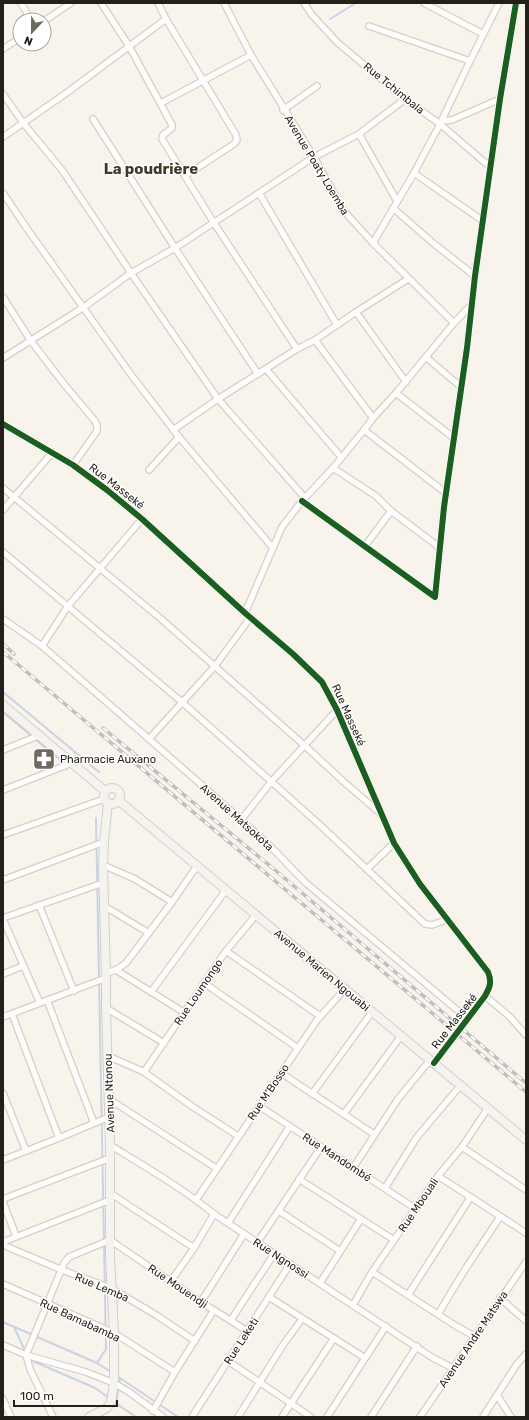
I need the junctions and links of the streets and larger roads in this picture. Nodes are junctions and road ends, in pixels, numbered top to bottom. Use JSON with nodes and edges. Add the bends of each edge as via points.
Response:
{"nodes":[{"id":1,"x":21,"y":3,"type":"edge"},
{"id":2,"x":71,"y":3,"type":"edge"},
{"id":3,"x":101,"y":3,"type":"edge"},
{"id":4,"x":158,"y":3,"type":"edge"},
{"id":5,"x":224,"y":3,"type":"edge"},
{"id":6,"x":304,"y":3,"type":"edge"},
{"id":7,"x":424,"y":3,"type":"edge"},
{"id":8,"x":499,"y":3,"type":"edge"},
{"id":9,"x":516,"y":3,"type":"edge"},
{"id":10,"x":26,"y":12,"type":"edge"},
{"id":11,"x":52,"y":16,"type":"edge"},
{"id":12,"x":166,"y":19,"type":"junction"},
{"id":13,"x":369,"y":26,"type":"dead end"},
{"id":14,"x":483,"y":34,"type":"junction"},
{"id":15,"x":12,"y":43,"type":"edge"},
{"id":16,"x":129,"y":46,"type":"junction"},
{"id":17,"x":3,"y":49,"type":"edge"},
{"id":18,"x":251,"y":55,"type":"junction"},
{"id":19,"x":470,"y":61,"type":"junction"},
{"id":20,"x":203,"y":82,"type":"junction"},
{"id":21,"x":317,"y":86,"type":"dead end"},
{"id":22,"x":3,"y":94,"type":"edge"},
{"id":23,"x":405,"y":99,"type":"junction"},
{"id":24,"x":500,"y":99,"type":"junction"},
{"id":25,"x":161,"y":104,"type":"junction"},
{"id":26,"x":283,"y":110,"type":"junction"},
{"id":27,"x":93,"y":119,"type":"dead end"},
{"id":28,"x":441,"y":122,"type":"junction"},
{"id":29,"x":24,"y":124,"type":"junction"},
{"id":30,"x":359,"y":134,"type":"junction"},
{"id":31,"x":3,"y":137,"type":"edge"},
{"id":32,"x":314,"y":157,"type":"junction"},
{"id":33,"x":490,"y":167,"type":"junction"},
{"id":34,"x":414,"y":173,"type":"junction"},
{"id":35,"x":185,"y":176,"type":"junction"},
{"id":36,"x":3,"y":192,"type":"edge"},
{"id":37,"x":259,"y":193,"type":"junction"},
{"id":38,"x":397,"y":201,"type":"junction"},
{"id":39,"x":393,"y":208,"type":"junction"},
{"id":40,"x":483,"y":221,"type":"junction"},
{"id":41,"x":214,"y":223,"type":"junction"},
{"id":42,"x":372,"y":243,"type":"junction"},
{"id":43,"x":175,"y":248,"type":"junction"},
{"id":44,"x":131,"y":273,"type":"junction"},
{"id":45,"x":475,"y":276,"type":"junction"},
{"id":46,"x":408,"y":278,"type":"junction"},
{"id":47,"x":3,"y":297,"type":"edge"},
{"id":48,"x":472,"y":304,"type":"junction"},
{"id":49,"x":84,"y":307,"type":"junction"},
{"id":50,"x":356,"y":312,"type":"junction"},
{"id":51,"x":454,"y":323,"type":"junction"},
{"id":52,"x":337,"y":325,"type":"junction"},
{"id":53,"x":315,"y":340,"type":"junction"},
{"id":54,"x":31,"y":341,"type":"junction"},
{"id":55,"x":297,"y":349,"type":"junction"},
{"id":56,"x":3,"y":358,"type":"edge"},
{"id":57,"x":427,"y":358,"type":"junction"},
{"id":58,"x":266,"y":369,"type":"junction"},
{"id":59,"x":258,"y":374,"type":"junction"},
{"id":60,"x":406,"y":382,"type":"junction"},
{"id":61,"x":461,"y":387,"type":"junction"},
{"id":62,"x":396,"y":393,"type":"junction"},
{"id":63,"x":218,"y":399,"type":"junction"},
{"id":64,"x":373,"y":418,"type":"junction"},
{"id":65,"x":3,"y":424,"type":"edge"},
{"id":66,"x":173,"y":430,"type":"junction"},
{"id":67,"x":364,"y":430,"type":"junction"},
{"id":68,"x":178,"y":437,"type":"junction"},
{"id":69,"x":454,"y":438,"type":"junction"},
{"id":70,"x":52,"y":453,"type":"junction"},
{"id":71,"x":341,"y":457,"type":"junction"},
{"id":72,"x":73,"y":465,"type":"junction"},
{"id":73,"x":333,"y":468,"type":"junction"},
{"id":74,"x":149,"y":470,"type":"dead end"},
{"id":75,"x":3,"y":488,"type":"edge"},
{"id":76,"x":446,"y":493,"type":"junction"},
{"id":77,"x":14,"y":497,"type":"junction"},
{"id":78,"x":303,"y":500,"type":"junction"},
{"id":79,"x":3,"y":510,"type":"edge"},
{"id":80,"x":392,"y":511,"type":"junction"},
{"id":81,"x":142,"y":519,"type":"junction"},
{"id":82,"x":365,"y":546,"type":"junction"},
{"id":83,"x":440,"y":547,"type":"junction"},
{"id":84,"x":273,"y":548,"type":"junction"},
{"id":85,"x":3,"y":552,"type":"edge"},
{"id":86,"x":99,"y":569,"type":"junction"},
{"id":87,"x":68,"y":606,"type":"junction"},
{"id":88,"x":248,"y":616,"type":"junction"},
{"id":89,"x":3,"y":619,"type":"edge"},
{"id":90,"x":42,"y":646,"type":"junction"},
{"id":91,"x":214,"y":666,"type":"junction"},
{"id":92,"x":182,"y":702,"type":"junction"},
{"id":93,"x":3,"y":706,"type":"edge"},
{"id":94,"x":337,"y":710,"type":"junction"},
{"id":95,"x":40,"y":735,"type":"junction"},
{"id":96,"x":149,"y":739,"type":"junction"},
{"id":97,"x":304,"y":745,"type":"junction"},
{"id":98,"x":3,"y":750,"type":"edge"},
{"id":99,"x":72,"y":763,"type":"junction"},
{"id":100,"x":271,"y":782,"type":"junction"},
{"id":101,"x":3,"y":790,"type":"edge"},
{"id":102,"x":106,"y":798,"type":"junction"},
{"id":103,"x":118,"y":800,"type":"junction"},
{"id":104,"x":382,"y":814,"type":"junction"},
{"id":105,"x":240,"y":820,"type":"junction"},
{"id":106,"x":3,"y":835,"type":"edge"},
{"id":107,"x":104,"y":842,"type":"junction"},
{"id":108,"x":394,"y":843,"type":"junction"},
{"id":109,"x":103,"y":865,"type":"junction"},
{"id":110,"x":197,"y":866,"type":"junction"},
{"id":111,"x":367,"y":869,"type":"junction"},
{"id":112,"x":3,"y":880,"type":"edge"},
{"id":113,"x":103,"y":883,"type":"junction"},
{"id":114,"x":226,"y":890,"type":"junction"},
{"id":115,"x":172,"y":902,"type":"junction"},
{"id":116,"x":40,"y":905,"type":"junction"},
{"id":117,"x":104,"y":906,"type":"junction"},
{"id":118,"x":256,"y":915,"type":"junction"},
{"id":119,"x":3,"y":919,"type":"edge"},
{"id":120,"x":446,"y":920,"type":"junction"},
{"id":121,"x":5,"y":933,"type":"edge"},
{"id":122,"x":149,"y":933,"type":"junction"},
{"id":123,"x":226,"y":951,"type":"junction"},
{"id":124,"x":23,"y":966,"type":"junction"},
{"id":125,"x":116,"y":970,"type":"junction"},
{"id":126,"x":3,"y":974,"type":"edge"},
{"id":127,"x":106,"y":976,"type":"junction"},
{"id":128,"x":204,"y":983,"type":"junction"},
{"id":129,"x":345,"y":989,"type":"junction"},
{"id":130,"x":74,"y":991,"type":"junction"},
{"id":131,"x":151,"y":992,"type":"junction"},
{"id":132,"x":485,"y":996,"type":"junction"},
{"id":133,"x":47,"y":1000,"type":"junction"},
{"id":134,"x":40,"y":1003,"type":"junction"},
{"id":135,"x":106,"y":1008,"type":"junction"},
{"id":136,"x":372,"y":1012,"type":"junction"},
{"id":137,"x":184,"y":1013,"type":"junction"},
{"id":138,"x":12,"y":1014,"type":"junction"},
{"id":139,"x":320,"y":1016,"type":"junction"},
{"id":140,"x":3,"y":1017,"type":"edge"},
{"id":141,"x":468,"y":1019,"type":"junction"},
{"id":142,"x":526,"y":1035,"type":"edge"},
{"id":143,"x":401,"y":1036,"type":"junction"},
{"id":144,"x":164,"y":1043,"type":"junction"},
{"id":145,"x":298,"y":1048,"type":"junction"},
{"id":146,"x":108,"y":1056,"type":"junction"},
{"id":147,"x":432,"y":1062,"type":"junction"},
{"id":148,"x":144,"y":1072,"type":"junction"},
{"id":149,"x":281,"y":1073,"type":"junction"},
{"id":150,"x":460,"y":1086,"type":"junction"},
{"id":151,"x":3,"y":1093,"type":"edge"},
{"id":152,"x":312,"y":1094,"type":"junction"},
{"id":153,"x":109,"y":1099,"type":"junction"},
{"id":154,"x":259,"y":1106,"type":"junction"},
{"id":155,"x":488,"y":1108,"type":"junction"},
{"id":156,"x":344,"y":1114,"type":"junction"},
{"id":157,"x":109,"y":1117,"type":"junction"},
{"id":158,"x":94,"y":1123,"type":"junction"},
{"id":159,"x":290,"y":1126,"type":"junction"},
{"id":160,"x":374,"y":1134,"type":"junction"},
{"id":161,"x":238,"y":1136,"type":"junction"},
{"id":162,"x":59,"y":1138,"type":"junction"},
{"id":163,"x":526,"y":1140,"type":"edge"},
{"id":164,"x":110,"y":1145,"type":"junction"},
{"id":165,"x":321,"y":1147,"type":"junction"},
{"id":166,"x":462,"y":1147,"type":"junction"},
{"id":167,"x":26,"y":1151,"type":"junction"},
{"id":168,"x":110,"y":1158,"type":"junction"},
{"id":169,"x":3,"y":1160,"type":"edge"},
{"id":170,"x":216,"y":1168,"type":"junction"},
{"id":171,"x":353,"y":1168,"type":"junction"},
{"id":172,"x":438,"y":1176,"type":"junction"},
{"id":173,"x":300,"y":1179,"type":"junction"},
{"id":174,"x":384,"y":1188,"type":"junction"},
{"id":175,"x":526,"y":1190,"type":"edge"},
{"id":176,"x":110,"y":1197,"type":"junction"},
{"id":177,"x":470,"y":1198,"type":"junction"},
{"id":178,"x":196,"y":1200,"type":"junction"},
{"id":179,"x":3,"y":1201,"type":"edge"},
{"id":180,"x":416,"y":1209,"type":"junction"},
{"id":181,"x":279,"y":1211,"type":"junction"},
{"id":182,"x":214,"y":1214,"type":"junction"},
{"id":183,"x":500,"y":1217,"type":"junction"},
{"id":184,"x":361,"y":1219,"type":"junction"},
{"id":185,"x":228,"y":1223,"type":"junction"},
{"id":186,"x":526,"y":1233,"type":"edge"},
{"id":187,"x":244,"y":1234,"type":"junction"},
{"id":188,"x":16,"y":1236,"type":"junction"},
{"id":189,"x":110,"y":1240,"type":"junction"},
{"id":190,"x":394,"y":1240,"type":"junction"},
{"id":191,"x":3,"y":1243,"type":"edge"},
{"id":192,"x":257,"y":1243,"type":"junction"},
{"id":193,"x":194,"y":1248,"type":"junction"},
{"id":194,"x":340,"y":1251,"type":"junction"},
{"id":195,"x":274,"y":1254,"type":"junction"},
{"id":196,"x":526,"y":1262,"type":"edge"},
{"id":197,"x":290,"y":1264,"type":"junction"},
{"id":198,"x":62,"y":1270,"type":"junction"},
{"id":199,"x":372,"y":1272,"type":"junction"},
{"id":200,"x":171,"y":1281,"type":"junction"},
{"id":201,"x":320,"y":1283,"type":"junction"},
{"id":202,"x":3,"y":1284,"type":"edge"},
{"id":203,"x":111,"y":1288,"type":"junction"},
{"id":204,"x":408,"y":1295,"type":"junction"},
{"id":205,"x":269,"y":1297,"type":"junction"},
{"id":206,"x":500,"y":1298,"type":"junction"},
{"id":207,"x":201,"y":1302,"type":"junction"},
{"id":208,"x":47,"y":1304,"type":"junction"},
{"id":209,"x":353,"y":1305,"type":"junction"},
{"id":210,"x":214,"y":1310,"type":"junction"},
{"id":211,"x":438,"y":1314,"type":"junction"},
{"id":212,"x":302,"y":1319,"type":"junction"},
{"id":213,"x":231,"y":1320,"type":"junction"},
{"id":214,"x":526,"y":1321,"type":"edge"},
{"id":215,"x":386,"y":1326,"type":"junction"},
{"id":216,"x":247,"y":1331,"type":"junction"},
{"id":217,"x":114,"y":1333,"type":"junction"},
{"id":218,"x":474,"y":1336,"type":"junction"},
{"id":219,"x":334,"y":1338,"type":"junction"},
{"id":220,"x":195,"y":1341,"type":"junction"},
{"id":221,"x":3,"y":1345,"type":"edge"},
{"id":222,"x":417,"y":1346,"type":"junction"},
{"id":223,"x":526,"y":1354,"type":"edge"},
{"id":224,"x":26,"y":1355,"type":"junction"},
{"id":225,"x":365,"y":1358,"type":"junction"},
{"id":226,"x":228,"y":1361,"type":"junction"},
{"id":227,"x":453,"y":1368,"type":"junction"},
{"id":228,"x":175,"y":1372,"type":"junction"},
{"id":229,"x":114,"y":1383,"type":"junction"},
{"id":230,"x":259,"y":1383,"type":"junction"},
{"id":231,"x":498,"y":1395,"type":"junction"},
{"id":232,"x":3,"y":1399,"type":"edge"},
{"id":233,"x":291,"y":1403,"type":"junction"},
{"id":234,"x":153,"y":1411,"type":"junction"},
{"id":235,"x":11,"y":1417,"type":"edge"},
{"id":236,"x":53,"y":1417,"type":"edge"},
{"id":237,"x":91,"y":1417,"type":"edge"},
{"id":238,"x":163,"y":1417,"type":"edge"},
{"id":239,"x":192,"y":1417,"type":"edge"},
{"id":240,"x":238,"y":1417,"type":"edge"},
{"id":241,"x":282,"y":1417,"type":"edge"},
{"id":242,"x":311,"y":1417,"type":"edge"},
{"id":243,"x":327,"y":1417,"type":"edge"},
{"id":244,"x":371,"y":1417,"type":"edge"},
{"id":245,"x":420,"y":1417,"type":"edge"},
{"id":246,"x":483,"y":1417,"type":"edge"},
{"id":247,"x":511,"y":1417,"type":"edge"}],
"edges":[{"from":1,"to":10,"type":"street"},
{"from":2,"to":11,"type":"street"},
{"from":3,"to":16,"type":"street"},
{"from":4,"to":12,"type":"street"},
{"from":5,"to":18,"type":"street","name":"Avenue Poaty Loemba"},
{"from":6,"to":23,"type":"street","name":"Rue Tchimbala","via":[[312,16],[338,43]]},
{"from":7,"to":14,"type":"street"},
{"from":8,"to":14,"type":"street"},
{"from":9,"to":24,"type":"street"},
{"from":12,"to":16,"type":"street"},
{"from":12,"to":20,"type":"street"},
{"from":13,"to":19,"type":"street"},
{"from":14,"to":19,"type":"street"},
{"from":15,"to":17,"type":"street"},
{"from":16,"to":25,"type":"street"},
{"from":16,"to":29,"type":"street"},
{"from":18,"to":20,"type":"street"},
{"from":18,"to":26,"type":"street","name":"Avenue Poaty Loemba"},
{"from":19,"to":28,"type":"street"},
{"from":20,"to":25,"type":"street"},
{"from":20,"to":35,"type":"street","via":[[237,140]]},
{"from":21,"to":26,"type":"street"},
{"from":22,"to":29,"type":"street"},
{"from":23,"to":28,"type":"street","name":"Rue Tchimbala"},
{"from":23,"to":30,"type":"street"},
{"from":24,"to":28,"type":"street","via":[[452,120]]},
{"from":24,"to":33,"type":"street"},
{"from":25,"to":35,"type":"street","via":[[172,126],[162,139]]},
{"from":26,"to":32,"type":"street","name":"Avenue Poaty Loemba"},
{"from":27,"to":43,"type":"street"},
{"from":28,"to":33,"type":"street","name":"Rue Tchimbala"},
{"from":28,"to":34,"type":"street"},
{"from":29,"to":31,"type":"street"},
{"from":29,"to":44,"type":"street","via":[[62,170]]},
{"from":30,"to":32,"type":"street"},
{"from":30,"to":38,"type":"street"},
{"from":32,"to":37,"type":"street"},
{"from":32,"to":42,"type":"street","name":"Avenue Poaty Loemba","via":[[343,210]]},
{"from":33,"to":40,"type":"street"},
{"from":34,"to":38,"type":"street"},
{"from":34,"to":40,"type":"street"},
{"from":35,"to":41,"type":"street"},
{"from":36,"to":49,"type":"street"},
{"from":37,"to":41,"type":"street"},
{"from":37,"to":52,"type":"street"},
{"from":38,"to":39,"type":"street"},
{"from":39,"to":42,"type":"street"},
{"from":39,"to":45,"type":"street","via":[[433,244]]},
{"from":40,"to":45,"type":"street"},
{"from":41,"to":43,"type":"street"},
{"from":41,"to":55,"type":"street"},
{"from":42,"to":46,"type":"street","name":"Avenue Poaty Loemba"},
{"from":43,"to":44,"type":"street"},
{"from":43,"to":59,"type":"street"},
{"from":44,"to":49,"type":"street"},
{"from":44,"to":63,"type":"street"},
{"from":45,"to":48,"type":"street"},
{"from":46,"to":50,"type":"street"},
{"from":46,"to":51,"type":"street","name":"Avenue Poaty Loemba"},
{"from":47,"to":54,"type":"street"},
{"from":48,"to":51,"type":"street"},
{"from":48,"to":61,"type":"street"},
{"from":49,"to":54,"type":"street"},
{"from":49,"to":66,"type":"street"},
{"from":50,"to":52,"type":"street"},
{"from":50,"to":60,"type":"street"},
{"from":51,"to":57,"type":"street"},
{"from":52,"to":53,"type":"street"},
{"from":53,"to":55,"type":"street"},
{"from":53,"to":64,"type":"street"},
{"from":54,"to":56,"type":"street"},
{"from":54,"to":72,"type":"street","via":[[97,426],[97,431]]},
{"from":55,"to":58,"type":"street"},
{"from":57,"to":60,"type":"street"},
{"from":57,"to":61,"type":"street"},
{"from":58,"to":59,"type":"street"},
{"from":58,"to":71,"type":"street"},
{"from":59,"to":63,"type":"street"},
{"from":60,"to":62,"type":"street"},
{"from":61,"to":69,"type":"street"},
{"from":62,"to":64,"type":"street"},
{"from":62,"to":69,"type":"street"},
{"from":63,"to":66,"type":"street"},
{"from":63,"to":78,"type":"street"},
{"from":64,"to":67,"type":"street"},
{"from":65,"to":70,"type":"street","name":"Rue Masseké"},
{"from":66,"to":68,"type":"street"},
{"from":67,"to":71,"type":"street"},
{"from":67,"to":76,"type":"street"},
{"from":68,"to":74,"type":"street"},
{"from":68,"to":84,"type":"street"},
{"from":69,"to":76,"type":"street"},
{"from":70,"to":72,"type":"street","name":"Rue Masseké"},
{"from":70,"to":77,"type":"street"},
{"from":71,"to":73,"type":"street"},
{"from":72,"to":81,"type":"street","name":"Rue Masseké"},
{"from":73,"to":78,"type":"street"},
{"from":73,"to":80,"type":"street","via":[[376,496]]},
{"from":75,"to":77,"type":"street"},
{"from":76,"to":83,"type":"street"},
{"from":77,"to":79,"type":"street"},
{"from":77,"to":86,"type":"street"},
{"from":78,"to":82,"type":"street"},
{"from":78,"to":84,"type":"street","via":[[282,526]]},
{"from":80,"to":82,"type":"street"},
{"from":80,"to":83,"type":"street"},
{"from":81,"to":86,"type":"street"},
{"from":81,"to":88,"type":"street","name":"Rue Masseké"},
{"from":82,"to":83,"type":"street","via":[[435,597]]},
{"from":84,"to":88,"type":"street"},
{"from":85,"to":87,"type":"street"},
{"from":86,"to":87,"type":"street"},
{"from":86,"to":91,"type":"street"},
{"from":87,"to":90,"type":"street"},
{"from":87,"to":92,"type":"street"},
{"from":88,"to":91,"type":"street"},
{"from":88,"to":94,"type":"street","name":"Rue Masseké","via":[[322,682]]},
{"from":89,"to":90,"type":"street","name":"Avenue Matsokota"},
{"from":90,"to":96,"type":"street","name":"Avenue Matsokota"},
{"from":91,"to":92,"type":"street"},
{"from":91,"to":97,"type":"street"},
{"from":92,"to":96,"type":"street"},
{"from":92,"to":100,"type":"street"},
{"from":93,"to":95,"type":"street"},
{"from":94,"to":97,"type":"street"},
{"from":94,"to":104,"type":"street","name":"Rue Masseké"},
{"from":95,"to":98,"type":"street"},
{"from":95,"to":99,"type":"street"},
{"from":96,"to":105,"type":"street","name":"Avenue Matsokota"},
{"from":97,"to":100,"type":"street"},
{"from":97,"to":104,"type":"street"},
{"from":99,"to":101,"type":"street"},
{"from":99,"to":102,"type":"street"},
{"from":100,"to":105,"type":"street"},
{"from":100,"to":111,"type":"street"},
{"from":102,"to":103,"type":"street","via":[[116,803]]},
{"from":102,"to":103,"type":"street","via":[[108,788],[112,788],[119,792]]},
{"from":102,"to":106,"type":"street"},
{"from":102,"to":107,"type":"street","name":"Avenue Ntonou"},
{"from":103,"to":110,"type":"street","name":"Avenue Marien Ngouabi"},
{"from":104,"to":108,"type":"street","name":"Rue Masseké"},
{"from":105,"to":141,"type":"street","name":"Avenue Matsokota","via":[[306,883]]},
{"from":107,"to":109,"type":"street","name":"Avenue Ntonou"},
{"from":107,"to":112,"type":"street"},
{"from":108,"to":111,"type":"street"},
{"from":108,"to":120,"type":"street","name":"Rue Masseké"},
{"from":109,"to":113,"type":"street","name":"Avenue Ntonou"},
{"from":109,"to":115,"type":"street","via":[[135,879]]},
{"from":110,"to":114,"type":"street","name":"Avenue Marien Ngouabi"},
{"from":110,"to":115,"type":"street"},
{"from":111,"to":120,"type":"street","via":[[425,924],[432,925]]},
{"from":113,"to":116,"type":"street"},
{"from":113,"to":117,"type":"street","name":"Avenue Ntonou"},
{"from":114,"to":118,"type":"street","name":"Avenue Marien Ngouabi"},
{"from":114,"to":131,"type":"street"},
{"from":115,"to":122,"type":"street"},
{"from":116,"to":119,"type":"street"},
{"from":116,"to":130,"type":"street"},
{"from":117,"to":122,"type":"street"},
{"from":117,"to":127,"type":"street","name":"Avenue Ntonou"},
{"from":118,"to":123,"type":"street","name":"Rue Loumongo"},
{"from":118,"to":129,"type":"street","name":"Avenue Marien Ngouabi"},
{"from":119,"to":121,"type":"street"},
{"from":120,"to":132,"type":"street","name":"Rue Masseké","via":[[488,972],[490,986]]},
{"from":121,"to":124,"type":"street"},
{"from":122,"to":125,"type":"street","via":[[126,963]]},
{"from":123,"to":128,"type":"street","name":"Rue Loumongo"},
{"from":123,"to":139,"type":"street"},
{"from":124,"to":126,"type":"street"},
{"from":124,"to":134,"type":"street"},
{"from":125,"to":127,"type":"street"},
{"from":125,"to":131,"type":"street"},
{"from":127,"to":130,"type":"street"},
{"from":127,"to":135,"type":"street","name":"Avenue Ntonou"},
{"from":128,"to":137,"type":"street","name":"Rue Loumongo"},
{"from":128,"to":145,"type":"street"},
{"from":129,"to":136,"type":"street","name":"Avenue Marien Ngouabi"},
{"from":129,"to":139,"type":"street","name":"Rue M'Bosso"},
{"from":130,"to":133,"type":"street"},
{"from":131,"to":137,"type":"street"},
{"from":132,"to":141,"type":"street","name":"Rue Masseké"},
{"from":132,"to":142,"type":"street","via":[[509,1016]]},
{"from":133,"to":134,"type":"street"},
{"from":133,"to":158,"type":"street"},
{"from":134,"to":138,"type":"street"},
{"from":135,"to":144,"type":"street"},
{"from":135,"to":146,"type":"street","name":"Avenue Ntonou"},
{"from":136,"to":143,"type":"street","name":"Avenue Marien Ngouabi"},
{"from":136,"to":152,"type":"street"},
{"from":137,"to":144,"type":"street","name":"Rue Loumongo"},
{"from":138,"to":140,"type":"street"},
{"from":138,"to":162,"type":"street"},
{"from":139,"to":145,"type":"street","name":"Rue M'Bosso"},
{"from":141,"to":147,"type":"street","name":"Rue Masseké"},
{"from":143,"to":147,"type":"street","name":"Avenue Marien Ngouabi"},
{"from":143,"to":156,"type":"street"},
{"from":144,"to":148,"type":"street","name":"Rue Loumongo"},
{"from":145,"to":149,"type":"street","name":"Rue M'Bosso"},
{"from":146,"to":148,"type":"street"},
{"from":146,"to":153,"type":"street","name":"Avenue Ntonou"},
{"from":147,"to":150,"type":"street","name":"Avenue Marien Ngouabi"},
{"from":147,"to":160,"type":"street","name":"Rue Masseké","via":[[398,1099]]},
{"from":148,"to":161,"type":"street"},
{"from":149,"to":152,"type":"street"},
{"from":149,"to":154,"type":"street","name":"Rue M'Bosso"},
{"from":150,"to":155,"type":"street","name":"Avenue Marien Ngouabi"},
{"from":150,"to":174,"type":"street","via":[[417,1137]]},
{"from":151,"to":167,"type":"street"},
{"from":152,"to":156,"type":"street"},
{"from":153,"to":157,"type":"street","name":"Avenue Ntonou"},
{"from":153,"to":170,"type":"street"},
{"from":154,"to":159,"type":"street","name":"Rue Mandombé"},
{"from":154,"to":161,"type":"street","name":"Rue M'Bosso"},
{"from":155,"to":163,"type":"street","name":"Avenue Marien Ngouabi"},
{"from":155,"to":166,"type":"street","name":"Rue Mbouali"},
{"from":156,"to":160,"type":"street"},
{"from":157,"to":158,"type":"street"},
{"from":157,"to":164,"type":"street","name":"Avenue Ntonou"},
{"from":158,"to":162,"type":"street"},
{"from":159,"to":165,"type":"street","name":"Rue Mandombé"},
{"from":159,"to":185,"type":"street"},
{"from":160,"to":171,"type":"street","name":"Rue Masseké"},
{"from":161,"to":170,"type":"street","name":"Rue M'Bosso"},
{"from":162,"to":167,"type":"street"},
{"from":164,"to":168,"type":"street","name":"Avenue Ntonou"},
{"from":164,"to":178,"type":"street","name":"Rue Ngnossi"},
{"from":165,"to":171,"type":"street","name":"Rue Mandombé"},
{"from":165,"to":173,"type":"street"},
{"from":166,"to":172,"type":"street","name":"Rue Mbouali"},
{"from":166,"to":175,"type":"street"},
{"from":167,"to":169,"type":"street"},
{"from":168,"to":176,"type":"street","name":"Avenue Ntonou"},
{"from":168,"to":179,"type":"street"},
{"from":170,"to":178,"type":"street","name":"Rue M'Bosso"},
{"from":171,"to":174,"type":"street","name":"Rue Mandombé"},
{"from":172,"to":177,"type":"street"},
{"from":172,"to":180,"type":"street","name":"Rue Mbouali"},
{"from":173,"to":181,"type":"street"},
{"from":173,"to":184,"type":"street"},
{"from":174,"to":180,"type":"street","name":"Rue Mandombé"},
{"from":176,"to":188,"type":"street"},
{"from":176,"to":189,"type":"street","name":"Avenue Ntonou"},
{"from":176,"to":193,"type":"street"},
{"from":177,"to":183,"type":"street"},
{"from":177,"to":204,"type":"street"},
{"from":178,"to":182,"type":"street","name":"Rue Ngnossi"},
{"from":179,"to":188,"type":"street"},
{"from":180,"to":190,"type":"street","name":"Rue Mbouali"},
{"from":181,"to":192,"type":"street"},
{"from":181,"to":194,"type":"street"},
{"from":182,"to":185,"type":"street","name":"Rue Ngnossi"},
{"from":182,"to":193,"type":"street"},
{"from":183,"to":186,"type":"street"},
{"from":183,"to":211,"type":"street"},
{"from":184,"to":190,"type":"street"},
{"from":184,"to":194,"type":"street"},
{"from":185,"to":187,"type":"street","name":"Rue Ngnossi"},
{"from":187,"to":192,"type":"street","name":"Rue Ngnossi"},
{"from":187,"to":207,"type":"street"},
{"from":188,"to":191,"type":"street"},
{"from":189,"to":198,"type":"street","via":[[69,1257]]},
{"from":189,"to":200,"type":"street","name":"Rue Mouendji"},
{"from":189,"to":203,"type":"street","name":"Avenue Ntonou"},
{"from":190,"to":199,"type":"street","name":"Rue Mbouali"},
{"from":191,"to":198,"type":"street","name":"Rue Lemba"},
{"from":192,"to":195,"type":"street","name":"Rue Ngnossi"},
{"from":193,"to":200,"type":"street"},
{"from":194,"to":201,"type":"street"},
{"from":195,"to":197,"type":"street","name":"Rue Ngnossi"},
{"from":195,"to":213,"type":"street"},
{"from":196,"to":206,"type":"street","name":"Avenue Andre Matswa"},
{"from":197,"to":201,"type":"street","name":"Rue Ngnossi"},
{"from":197,"to":205,"type":"street","name":"Rue Leketi"},
{"from":198,"to":203,"type":"street","name":"Rue Lemba"},
{"from":198,"to":208,"type":"street"},
{"from":199,"to":204,"type":"street"},
{"from":199,"to":209,"type":"street","name":"Rue Mbouali"},
{"from":200,"to":207,"type":"street","name":"Rue Mouendji"},
{"from":201,"to":209,"type":"street","name":"Rue Ngnossi"},
{"from":202,"to":208,"type":"street","name":"Rue Bamabamba"},
{"from":203,"to":217,"type":"street","name":"Avenue Ntonou"},
{"from":203,"to":220,"type":"street","name":"Rue Lemba"},
{"from":204,"to":211,"type":"street"},
{"from":205,"to":212,"type":"street"},
{"from":205,"to":216,"type":"street","name":"Rue Leketi"},
{"from":206,"to":214,"type":"street"},
{"from":206,"to":218,"type":"street","name":"Avenue Andre Matswa"},
{"from":207,"to":210,"type":"street","name":"Rue Mouendji"},
{"from":208,"to":217,"type":"street","name":"Rue Bamabamba"},
{"from":208,"to":224,"type":"street"},
{"from":209,"to":215,"type":"street","name":"Rue Ngnossi"},
{"from":210,"to":213,"type":"street","name":"Rue Mouendji"},
{"from":210,"to":220,"type":"street"},
{"from":211,"to":218,"type":"street"},
{"from":212,"to":219,"type":"street"},
{"from":212,"to":230,"type":"street"},
{"from":213,"to":216,"type":"street","name":"Rue Mouendji"},
{"from":215,"to":222,"type":"street","name":"Rue Ngnossi"},
{"from":215,"to":225,"type":"street"},
{"from":216,"to":226,"type":"street","name":"Rue Leketi"},
{"from":217,"to":228,"type":"street","name":"Rue Bamabamba"},
{"from":217,"to":229,"type":"street","name":"Avenue Ntonou"},
{"from":218,"to":227,"type":"street","name":"Avenue Andre Matswa"},
{"from":219,"to":225,"type":"street"},
{"from":219,"to":233,"type":"street"},
{"from":220,"to":228,"type":"street"},
{"from":221,"to":224,"type":"street"},
{"from":222,"to":227,"type":"street","name":"Rue Ngnossi"},
{"from":222,"to":244,"type":"street"},
{"from":223,"to":231,"type":"street"},
{"from":224,"to":229,"type":"street"},
{"from":224,"to":236,"type":"street","via":[[30,1370]]},
{"from":225,"to":243,"type":"street"},
{"from":226,"to":230,"type":"street"},
{"from":226,"to":239,"type":"street","name":"Rue Leketi"},
{"from":227,"to":245,"type":"street","name":"Avenue Andre Matswa"},
{"from":228,"to":234,"type":"street"},
{"from":229,"to":234,"type":"street"},
{"from":229,"to":237,"type":"street","name":"Avenue Ntonou","via":[[111,1402],[107,1408]]},
{"from":230,"to":233,"type":"street"},
{"from":230,"to":240,"type":"street"},
{"from":231,"to":246,"type":"street"},
{"from":231,"to":247,"type":"street"},
{"from":232,"to":235,"type":"street"},
{"from":233,"to":241,"type":"street"},
{"from":233,"to":242,"type":"street"},
{"from":234,"to":238,"type":"street"}]}
